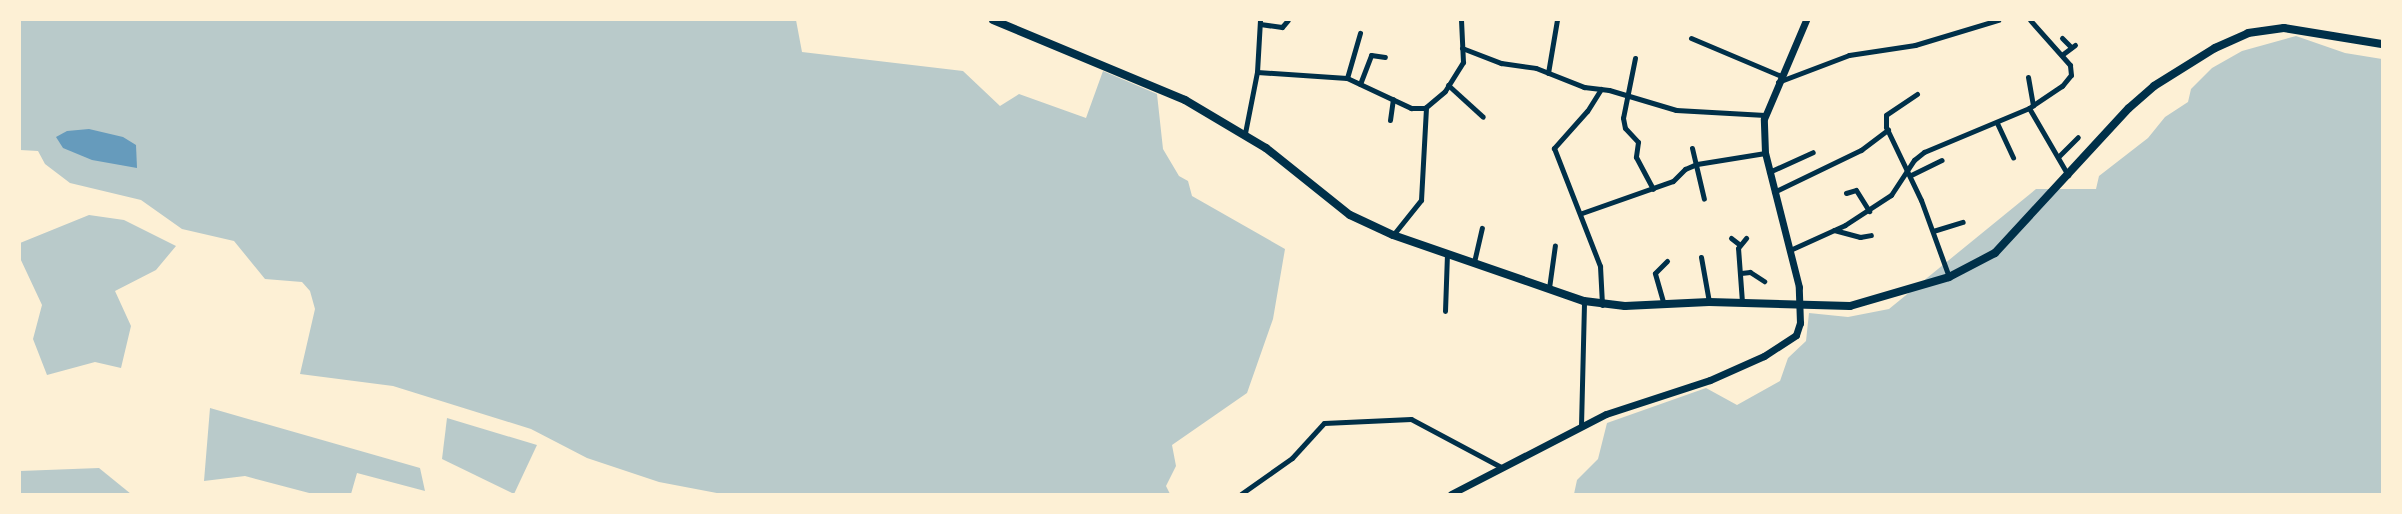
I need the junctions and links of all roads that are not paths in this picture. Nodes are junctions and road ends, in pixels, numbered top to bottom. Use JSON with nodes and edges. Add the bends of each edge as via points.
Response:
{"nodes":[{"id":1,"x":993,"y":20,"type":"edge"},
{"id":2,"x":1288,"y":20,"type":"edge"},
{"id":3,"x":1461,"y":20,"type":"edge"},
{"id":4,"x":1557,"y":20,"type":"edge"},
{"id":5,"x":1806,"y":20,"type":"edge"},
{"id":6,"x":1998,"y":20,"type":"edge"},
{"id":7,"x":2030,"y":20,"type":"edge"},
{"id":8,"x":1260,"y":22,"type":"edge"},
{"id":9,"x":2283,"y":24,"type":"edge"},
{"id":10,"x":1360,"y":33,"type":"dead end"},
{"id":11,"x":1691,"y":38,"type":"dead end"},
{"id":12,"x":2062,"y":38,"type":"dead end"},
{"id":13,"x":2382,"y":44,"type":"edge"},
{"id":14,"x":1462,"y":48,"type":"junction"},
{"id":15,"x":2063,"y":54,"type":"junction"},
{"id":16,"x":1384,"y":57,"type":"dead end"},
{"id":17,"x":1635,"y":58,"type":"dead end"},
{"id":18,"x":1257,"y":72,"type":"junction"},
{"id":19,"x":1548,"y":73,"type":"junction"},
{"id":20,"x":2028,"y":77,"type":"dead end"},
{"id":21,"x":1347,"y":78,"type":"junction"},
{"id":22,"x":1780,"y":79,"type":"junction"},
{"id":23,"x":1360,"y":84,"type":"junction"},
{"id":24,"x":1448,"y":85,"type":"junction"},
{"id":25,"x":1601,"y":89,"type":"junction"},
{"id":26,"x":1917,"y":94,"type":"dead end"},
{"id":27,"x":1627,"y":95,"type":"junction"},
{"id":28,"x":1393,"y":99,"type":"junction"},
{"id":29,"x":1426,"y":107,"type":"junction"},
{"id":30,"x":2031,"y":107,"type":"junction"},
{"id":31,"x":1765,"y":115,"type":"junction"},
{"id":32,"x":1483,"y":117,"type":"dead end"},
{"id":33,"x":1390,"y":120,"type":"dead end"},
{"id":34,"x":1997,"y":123,"type":"junction"},
{"id":35,"x":1888,"y":130,"type":"junction"},
{"id":36,"x":1245,"y":133,"type":"junction"},
{"id":37,"x":2078,"y":137,"type":"dead end"},
{"id":38,"x":1692,"y":148,"type":"dead end"},
{"id":39,"x":1813,"y":152,"type":"dead end"},
{"id":40,"x":1765,"y":153,"type":"junction"},
{"id":41,"x":2058,"y":157,"type":"junction"},
{"id":42,"x":2013,"y":158,"type":"dead end"},
{"id":43,"x":1942,"y":160,"type":"dead end"},
{"id":44,"x":1697,"y":164,"type":"junction"},
{"id":45,"x":1769,"y":172,"type":"junction"},
{"id":46,"x":1909,"y":172,"type":"junction"},
{"id":47,"x":2068,"y":175,"type":"junction"},
{"id":48,"x":1653,"y":189,"type":"junction"},
{"id":49,"x":1774,"y":192,"type":"junction"},
{"id":50,"x":1846,"y":193,"type":"dead end"},
{"id":51,"x":1704,"y":199,"type":"dead end"},
{"id":52,"x":1869,"y":211,"type":"junction"},
{"id":53,"x":1582,"y":213,"type":"junction"},
{"id":54,"x":1963,"y":222,"type":"dead end"},
{"id":55,"x":1482,"y":228,"type":"dead end"},
{"id":56,"x":1834,"y":230,"type":"junction"},
{"id":57,"x":1933,"y":231,"type":"junction"},
{"id":58,"x":1393,"y":235,"type":"junction"},
{"id":59,"x":1871,"y":235,"type":"dead end"},
{"id":60,"x":1731,"y":238,"type":"dead end"},
{"id":61,"x":1746,"y":238,"type":"dead end"},
{"id":62,"x":1555,"y":245,"type":"dead end"},
{"id":63,"x":1740,"y":245,"type":"junction"},
{"id":64,"x":1790,"y":250,"type":"junction"},
{"id":65,"x":1447,"y":253,"type":"junction"},
{"id":66,"x":1701,"y":257,"type":"dead end"},
{"id":67,"x":1667,"y":261,"type":"dead end"},
{"id":68,"x":1474,"y":262,"type":"junction"},
{"id":69,"x":1741,"y":273,"type":"junction"},
{"id":70,"x":1949,"y":277,"type":"junction"},
{"id":71,"x":1764,"y":281,"type":"dead end"},
{"id":72,"x":1549,"y":288,"type":"junction"},
{"id":73,"x":1584,"y":301,"type":"junction"},
{"id":74,"x":1709,"y":302,"type":"junction"},
{"id":75,"x":1742,"y":302,"type":"junction"},
{"id":76,"x":1801,"y":303,"type":"junction"},
{"id":77,"x":1664,"y":305,"type":"junction"},
{"id":78,"x":1602,"y":306,"type":"junction"},
{"id":79,"x":1445,"y":311,"type":"dead end"},
{"id":80,"x":1581,"y":426,"type":"junction"},
{"id":81,"x":1501,"y":467,"type":"junction"},
{"id":82,"x":1241,"y":495,"type":"edge"},
{"id":83,"x":1451,"y":495,"type":"edge"}],
"edges":[{"from":1,"to":36,"type":"main road","via":[[1130,75]]},
{"from":2,"to":8,"type":"street","via":[[1282,27]]},
{"from":3,"to":14,"type":"street"},
{"from":4,"to":19,"type":"street"},
{"from":5,"to":22,"type":"street"},
{"from":6,"to":22,"type":"street","via":[[1915,45],[1849,55]]},
{"from":7,"to":15,"type":"street"},
{"from":8,"to":18,"type":"street"},
{"from":9,"to":13,"type":"main road"},
{"from":9,"to":47,"type":"main road","via":[[2237,37],[2154,86]]},
{"from":10,"to":21,"type":"street"},
{"from":11,"to":22,"type":"street"},
{"from":12,"to":15,"type":"street","via":[[2073,46]]},
{"from":14,"to":19,"type":"street","via":[[1501,63]]},
{"from":14,"to":24,"type":"street","via":[[1463,62]]},
{"from":15,"to":30,"type":"street","via":[[2071,75]]},
{"from":16,"to":23,"type":"street","via":[[1371,55]]},
{"from":17,"to":27,"type":"street"},
{"from":18,"to":21,"type":"street"},
{"from":18,"to":36,"type":"street"},
{"from":19,"to":25,"type":"street"},
{"from":20,"to":30,"type":"street"},
{"from":21,"to":23,"type":"street"},
{"from":22,"to":31,"type":"street"},
{"from":23,"to":28,"type":"street"},
{"from":24,"to":29,"type":"street"},
{"from":24,"to":32,"type":"street"},
{"from":25,"to":27,"type":"street"},
{"from":25,"to":53,"type":"street","via":[[1554,148]]},
{"from":26,"to":35,"type":"street","via":[[1886,115]]},
{"from":27,"to":31,"type":"street","via":[[1676,110]]},
{"from":27,"to":48,"type":"street","via":[[1625,128],[1638,142],[1636,157]]},
{"from":28,"to":29,"type":"street","via":[[1411,108]]},
{"from":28,"to":33,"type":"street"},
{"from":29,"to":58,"type":"street","via":[[1420,200]]},
{"from":30,"to":34,"type":"street"},
{"from":30,"to":41,"type":"street"},
{"from":31,"to":40,"type":"street"},
{"from":34,"to":42,"type":"street"},
{"from":34,"to":46,"type":"street","via":[[1924,152]]},
{"from":35,"to":46,"type":"street"},
{"from":35,"to":49,"type":"street","via":[[1861,150]]},
{"from":36,"to":58,"type":"main road","via":[[1350,215]]},
{"from":37,"to":41,"type":"street"},
{"from":38,"to":44,"type":"street"},
{"from":39,"to":45,"type":"street"},
{"from":40,"to":44,"type":"street"},
{"from":40,"to":45,"type":"street"},
{"from":41,"to":47,"type":"street"},
{"from":43,"to":46,"type":"street"},
{"from":44,"to":48,"type":"street","via":[[1673,182]]},
{"from":44,"to":51,"type":"street"},
{"from":45,"to":49,"type":"street"},
{"from":46,"to":52,"type":"street","via":[[1891,195]]},
{"from":46,"to":57,"type":"street"},
{"from":47,"to":70,"type":"main road","via":[[1995,253]]},
{"from":48,"to":53,"type":"street"},
{"from":49,"to":64,"type":"street"},
{"from":50,"to":52,"type":"street","via":[[1856,190]]},
{"from":52,"to":56,"type":"street"},
{"from":53,"to":78,"type":"street","via":[[1600,266]]},
{"from":54,"to":57,"type":"street"},
{"from":55,"to":68,"type":"street"},
{"from":56,"to":59,"type":"street","via":[[1860,237]]},
{"from":56,"to":64,"type":"street"},
{"from":57,"to":70,"type":"street"},
{"from":58,"to":65,"type":"main road"},
{"from":60,"to":63,"type":"street"},
{"from":61,"to":63,"type":"street"},
{"from":62,"to":72,"type":"street"},
{"from":63,"to":69,"type":"street"},
{"from":64,"to":76,"type":"street"},
{"from":65,"to":68,"type":"main road"},
{"from":65,"to":79,"type":"street"},
{"from":66,"to":74,"type":"street"},
{"from":67,"to":77,"type":"street","via":[[1655,273]]},
{"from":68,"to":72,"type":"main road"},
{"from":69,"to":71,"type":"street","via":[[1750,272]]},
{"from":69,"to":75,"type":"street"},
{"from":70,"to":76,"type":"main road","via":[[1864,305]]},
{"from":72,"to":73,"type":"main road"},
{"from":73,"to":78,"type":"main road"},
{"from":73,"to":80,"type":"street"},
{"from":74,"to":75,"type":"main road"},
{"from":74,"to":77,"type":"main road"},
{"from":75,"to":76,"type":"main road"},
{"from":76,"to":80,"type":"street","via":[[1796,335],[1764,356],[1710,380],[1628,406]]},
{"from":77,"to":78,"type":"main road"},
{"from":80,"to":81,"type":"street"},
{"from":81,"to":82,"type":"street","via":[[1412,419],[1324,423],[1292,459]]},
{"from":81,"to":83,"type":"street"}]}
